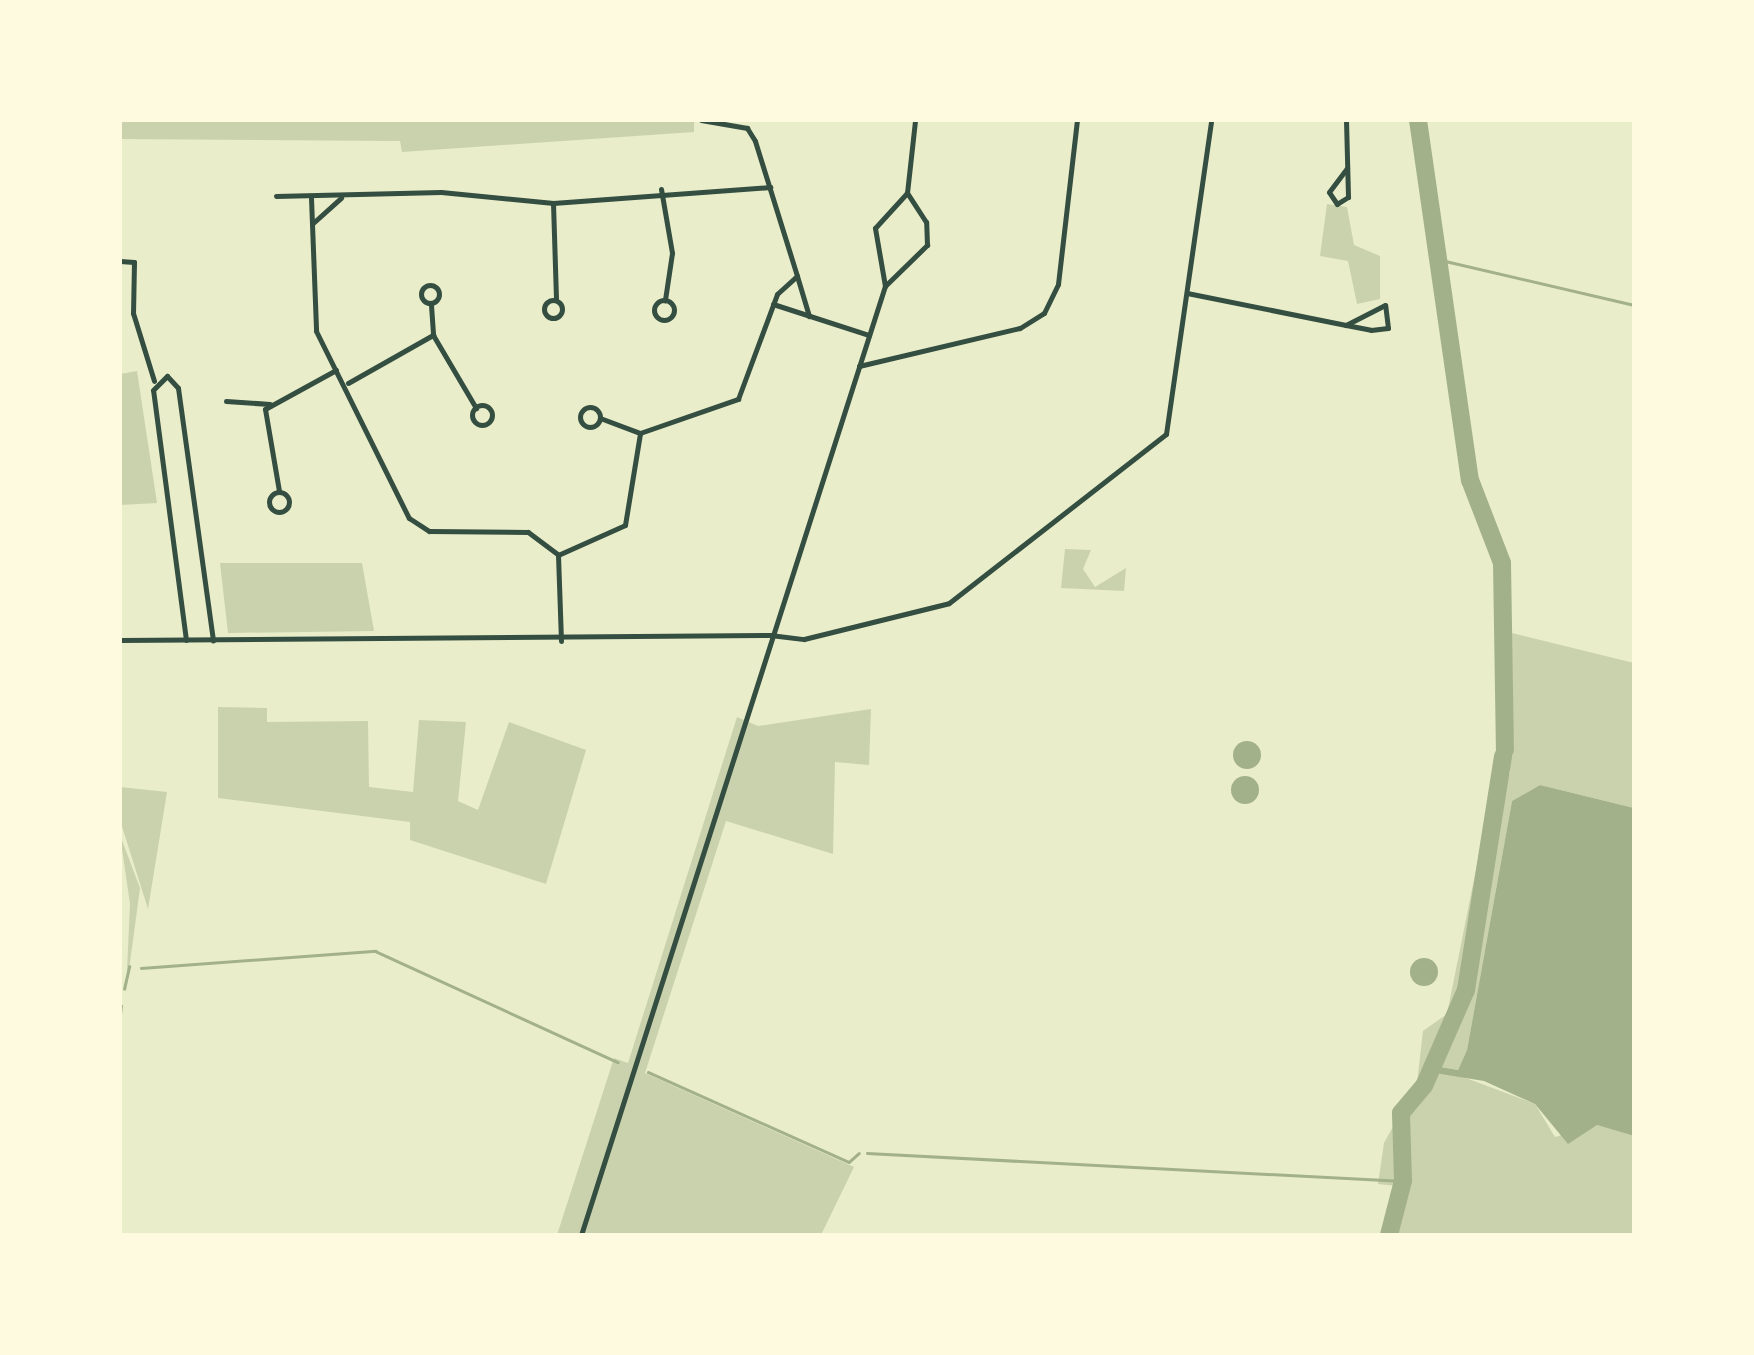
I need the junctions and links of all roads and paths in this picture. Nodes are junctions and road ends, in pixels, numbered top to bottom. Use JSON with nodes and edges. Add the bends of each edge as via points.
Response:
{"nodes":[{"id":1,"x":701,"y":120,"type":"edge"},
{"id":2,"x":916,"y":120,"type":"edge"},
{"id":3,"x":1078,"y":120,"type":"edge"},
{"id":4,"x":1211,"y":120,"type":"edge"},
{"id":5,"x":1346,"y":120,"type":"edge"},
{"id":6,"x":1348,"y":168,"type":"junction"},
{"id":7,"x":770,"y":187,"type":"junction"},
{"id":8,"x":661,"y":189,"type":"junction"},
{"id":9,"x":906,"y":193,"type":"junction"},
{"id":10,"x":276,"y":196,"type":"dead end"},
{"id":11,"x":342,"y":196,"type":"junction"},
{"id":12,"x":311,"y":198,"type":"junction"},
{"id":13,"x":553,"y":203,"type":"junction"},
{"id":14,"x":313,"y":222,"type":"junction"},
{"id":15,"x":120,"y":261,"type":"edge"},
{"id":16,"x":797,"y":276,"type":"junction"},
{"id":17,"x":885,"y":286,"type":"junction"},
{"id":18,"x":1188,"y":293,"type":"junction"},
{"id":19,"x":556,"y":300,"type":"dead end"},
{"id":20,"x":665,"y":300,"type":"junction"},
{"id":21,"x":773,"y":304,"type":"junction"},
{"id":22,"x":432,"y":305,"type":"dead end"},
{"id":23,"x":809,"y":316,"type":"junction"},
{"id":24,"x":1346,"y":325,"type":"junction"},
{"id":25,"x":433,"y":335,"type":"junction"},
{"id":26,"x":869,"y":335,"type":"junction"},
{"id":27,"x":859,"y":366,"type":"junction"},
{"id":28,"x":336,"y":370,"type":"junction"},
{"id":29,"x":154,"y":381,"type":"junction"},
{"id":30,"x":348,"y":384,"type":"junction"},
{"id":31,"x":226,"y":401,"type":"dead end"},
{"id":32,"x":270,"y":404,"type":"junction"},
{"id":33,"x":476,"y":408,"type":"dead end"},
{"id":34,"x":600,"y":418,"type":"dead end"},
{"id":35,"x":640,"y":434,"type":"junction"},
{"id":36,"x":279,"y":491,"type":"junction"},
{"id":37,"x":558,"y":555,"type":"junction"},
{"id":38,"x":770,"y":635,"type":"junction"},
{"id":39,"x":120,"y":640,"type":"edge"},
{"id":40,"x":186,"y":640,"type":"junction"},
{"id":41,"x":213,"y":640,"type":"junction"},
{"id":42,"x":562,"y":641,"type":"junction"},
{"id":43,"x":580,"y":1235,"type":"edge"}],
"edges":[{"from":1,"to":7,"type":"street","via":[[747,128]]},
{"from":2,"to":9,"type":"street"},
{"from":3,"to":27,"type":"street","via":[[1058,284],[1044,313],[1020,328]]},
{"from":4,"to":18,"type":"street"},
{"from":5,"to":6,"type":"street"},
{"from":6,"to":6,"type":"street","via":[[1329,192],[1337,204],[1348,197]]},
{"from":7,"to":8,"type":"street"},
{"from":7,"to":16,"type":"street"},
{"from":8,"to":13,"type":"street"},
{"from":8,"to":20,"type":"street","via":[[672,253]]},
{"from":9,"to":17,"type":"street","via":[[872,234]]},
{"from":9,"to":17,"type":"street","via":[[926,222],[928,246]]},
{"from":10,"to":12,"type":"street"},
{"from":11,"to":12,"type":"street"},
{"from":11,"to":13,"type":"street"},
{"from":11,"to":14,"type":"street"},
{"from":12,"to":14,"type":"street"},
{"from":13,"to":19,"type":"street"},
{"from":14,"to":28,"type":"street","via":[[316,331]]},
{"from":15,"to":29,"type":"street","via":[[134,262],[133,313]]},
{"from":16,"to":21,"type":"street"},
{"from":16,"to":23,"type":"street"},
{"from":17,"to":26,"type":"street"},
{"from":18,"to":24,"type":"street"},
{"from":18,"to":38,"type":"street","via":[[1166,434],[1066,516],[926,615],[804,639]]},
{"from":20,"to":20,"type":"street","via":[[654,312],[664,320],[674,309]]},
{"from":21,"to":23,"type":"street"},
{"from":21,"to":35,"type":"street","via":[[738,399]]},
{"from":22,"to":25,"type":"street"},
{"from":23,"to":26,"type":"street"},
{"from":24,"to":24,"type":"street","via":[[1388,328],[1385,305],[1363,316]]},
{"from":25,"to":30,"type":"street"},
{"from":25,"to":33,"type":"street"},
{"from":26,"to":27,"type":"street"},
{"from":27,"to":38,"type":"street"},
{"from":28,"to":30,"type":"street"},
{"from":28,"to":32,"type":"street"},
{"from":29,"to":40,"type":"street"},
{"from":29,"to":41,"type":"street","via":[[168,376],[178,388]]},
{"from":30,"to":37,"type":"street","via":[[409,518],[429,531],[528,532]]},
{"from":31,"to":32,"type":"street"},
{"from":32,"to":36,"type":"street","via":[[264,432]]},
{"from":34,"to":35,"type":"street"},
{"from":35,"to":37,"type":"street","via":[[626,525]]},
{"from":36,"to":36,"type":"street","via":[[268,500],[276,512],[289,503]]},
{"from":37,"to":42,"type":"street"},
{"from":38,"to":42,"type":"street"},
{"from":38,"to":43,"type":"street"},
{"from":39,"to":40,"type":"street"},
{"from":40,"to":41,"type":"street"},
{"from":41,"to":42,"type":"street"}]}
